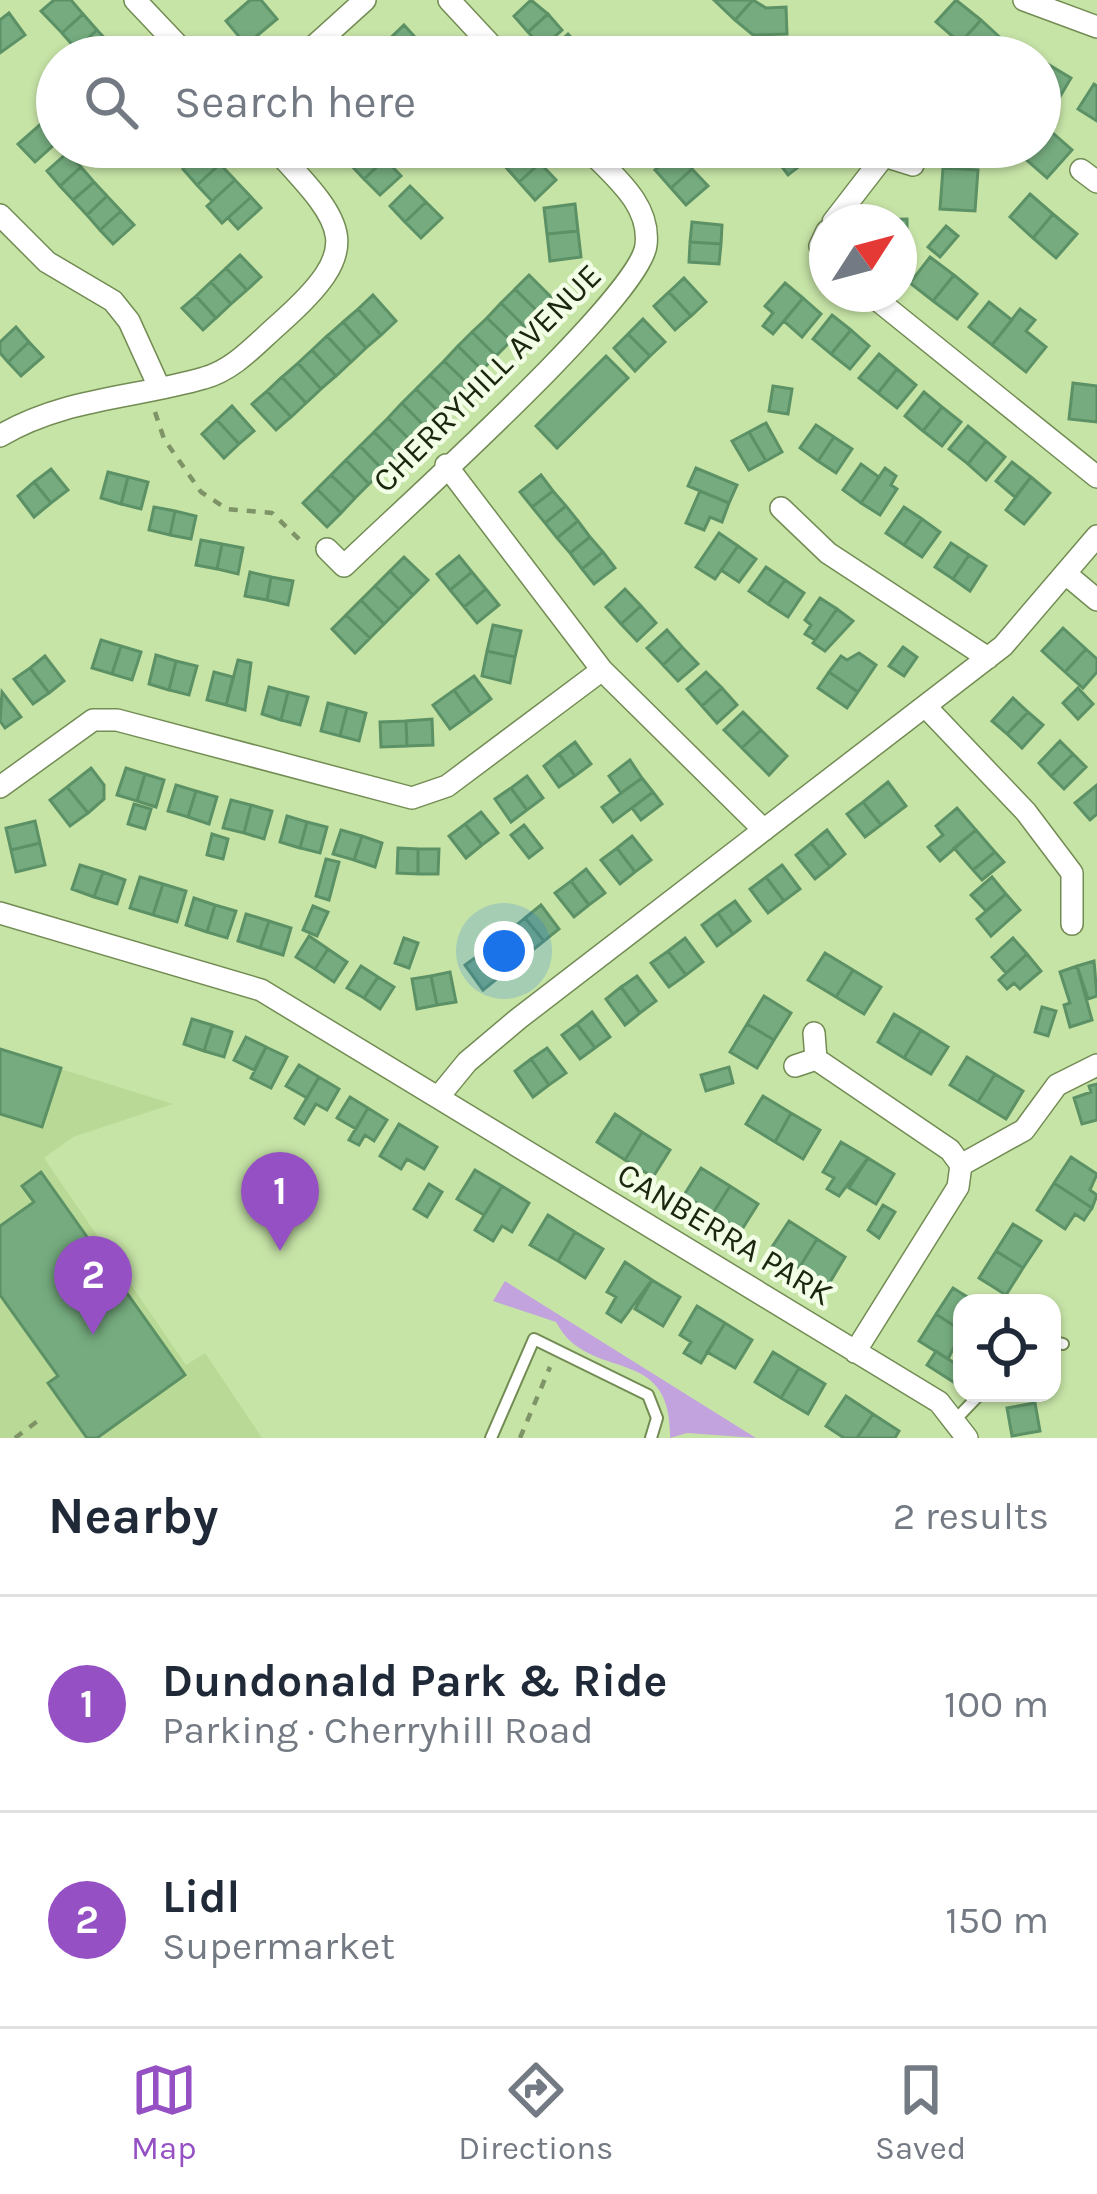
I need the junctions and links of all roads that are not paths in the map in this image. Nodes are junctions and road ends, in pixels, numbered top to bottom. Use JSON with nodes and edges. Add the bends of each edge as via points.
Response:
{"nodes":[{"id":1,"x":135,"y":0,"type":"edge"},
{"id":2,"x":365,"y":0,"type":"edge"},
{"id":3,"x":449,"y":0,"type":"edge"},
{"id":4,"x":1024,"y":0,"type":"edge"},
{"id":5,"x":1097,"y":27,"type":"edge"},
{"id":6,"x":169,"y":36,"type":"edge"},
{"id":7,"x":325,"y":36,"type":"edge"},
{"id":8,"x":482,"y":36,"type":"edge"},
{"id":9,"x":290,"y":168,"type":"edge"},
{"id":10,"x":605,"y":168,"type":"edge"},
{"id":11,"x":870,"y":168,"type":"edge"},
{"id":12,"x":845,"y":204,"type":"edge"},
{"id":13,"x":0,"y":214,"type":"edge"},
{"id":14,"x":892,"y":312,"type":"edge"},
{"id":15,"x":153,"y":388,"type":"junction"},
{"id":16,"x":0,"y":436,"type":"edge"},
{"id":17,"x":446,"y":465,"type":"junction"},
{"id":18,"x":1097,"y":476,"type":"edge"},
{"id":19,"x":782,"y":508,"type":"dead end"},
{"id":20,"x":1097,"y":536,"type":"edge"},
{"id":21,"x":317,"y":548,"type":"road end"},
{"id":22,"x":1066,"y":574,"type":"junction"},
{"id":23,"x":1097,"y":600,"type":"edge"},
{"id":24,"x":988,"y":658,"type":"junction"},
{"id":25,"x":602,"y":670,"type":"junction"},
{"id":26,"x":927,"y":708,"type":"junction"},
{"id":27,"x":0,"y":787,"type":"edge"},
{"id":28,"x":764,"y":830,"type":"junction"},
{"id":29,"x":0,"y":913,"type":"edge"},
{"id":30,"x":1072,"y":924,"type":"dead end"},
{"id":31,"x":814,"y":1033,"type":"dead end"},
{"id":32,"x":1097,"y":1065,"type":"edge"},
{"id":33,"x":440,"y":1095,"type":"junction"},
{"id":34,"x":961,"y":1165,"type":"junction"},
{"id":35,"x":855,"y":1352,"type":"junction"},
{"id":36,"x":962,"y":1428,"type":"edge"},
{"id":37,"x":491,"y":1438,"type":"edge"},
{"id":38,"x":651,"y":1438,"type":"edge"}],
"edges":[{"from":1,"to":6,"type":"street"},
{"from":2,"to":7,"type":"street"},
{"from":3,"to":8,"type":"street"},
{"from":4,"to":5,"type":"street"},
{"from":9,"to":15,"type":"street","via":[[335,224],[328,276],[233,364]]},
{"from":10,"to":17,"type":"street","name":"CHERRYHILL AVENUE","via":[[639,206],[647,244],[639,269]]},
{"from":11,"to":12,"type":"street"},
{"from":13,"to":15,"type":"street","via":[[47,262],[113,302],[129,321]]},
{"from":14,"to":18,"type":"street"},
{"from":15,"to":16,"type":"street","via":[[77,404]]},
{"from":17,"to":21,"type":"street","name":"CHERRYHILL AVENUE","via":[[344,566]]},
{"from":17,"to":25,"type":"street"},
{"from":19,"to":24,"type":"street","via":[[828,553]]},
{"from":20,"to":22,"type":"street"},
{"from":22,"to":23,"type":"street"},
{"from":22,"to":24,"type":"street"},
{"from":24,"to":26,"type":"street"},
{"from":25,"to":27,"type":"street","via":[[447,786],[412,798],[117,720],[93,720]]},
{"from":25,"to":28,"type":"street"},
{"from":26,"to":28,"type":"street"},
{"from":26,"to":30,"type":"street","via":[[1072,873]]},
{"from":28,"to":33,"type":"street","via":[[518,1019]]},
{"from":29,"to":33,"type":"street","name":"CANBERRA PARK","via":[[261,990]]},
{"from":31,"to":34,"type":"street","via":[[806,1063],[950,1150]]},
{"from":32,"to":34,"type":"street","via":[[1057,1085],[1024,1130]]},
{"from":33,"to":35,"type":"street","name":"CANBERRA PARK"},
{"from":34,"to":35,"type":"street","via":[[958,1187]]},
{"from":35,"to":36,"type":"street","name":"CANBERRA PARK"},
{"from":37,"to":38,"type":"lane","via":[[534,1339],[648,1395],[657,1418]]}]}
